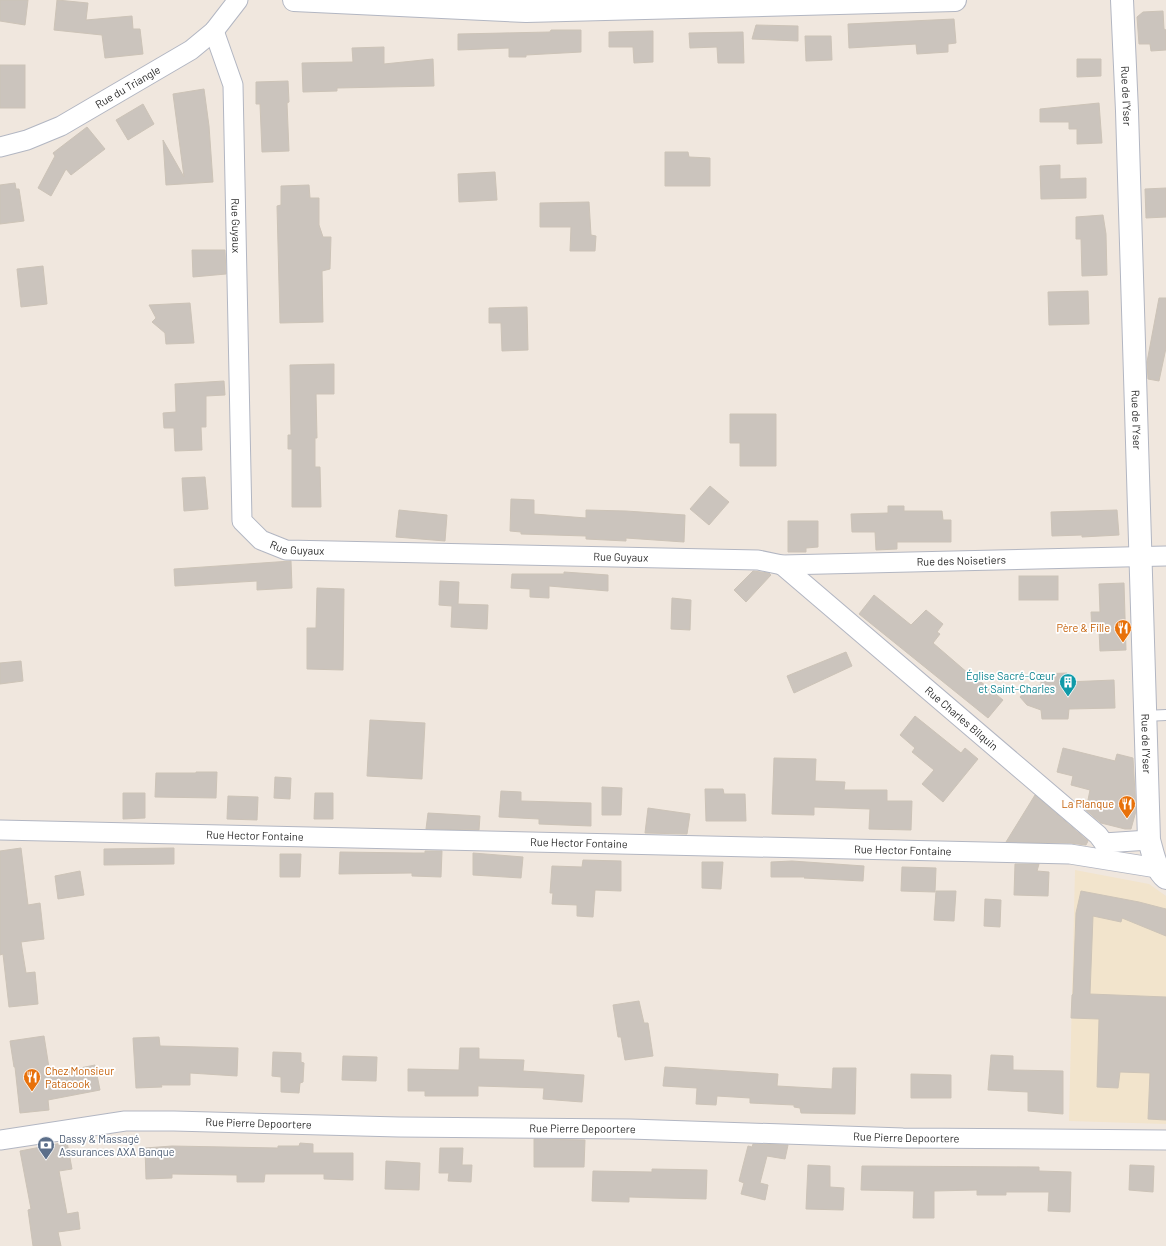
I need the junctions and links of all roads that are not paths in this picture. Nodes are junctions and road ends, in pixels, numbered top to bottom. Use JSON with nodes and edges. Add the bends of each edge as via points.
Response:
{"nodes":[{"id":1,"x":238,"y":0,"type":"edge"},
{"id":2,"x":294,"y":0,"type":"edge"},
{"id":3,"x":955,"y":0,"type":"edge"},
{"id":4,"x":1122,"y":0,"type":"edge"},
{"id":5,"x":214,"y":31,"type":"junction"},
{"id":6,"x":0,"y":147,"type":"edge"},
{"id":7,"x":1166,"y":556,"type":"edge"},
{"id":8,"x":1140,"y":557,"type":"junction"},
{"id":9,"x":782,"y":566,"type":"junction"},
{"id":10,"x":1156,"y":715,"type":"edge"},
{"id":11,"x":0,"y":830,"type":"edge"},
{"id":12,"x":1150,"y":840,"type":"junction"},
{"id":13,"x":1100,"y":850,"type":"junction"},
{"id":14,"x":1162,"y":873,"type":"edge"},
{"id":15,"x":0,"y":1140,"type":"edge"},
{"id":16,"x":1166,"y":1140,"type":"edge"}],
"edges":[{"from":1,"to":5,"type":"street","name":"Rue du Triangle"},
{"from":2,"to":3,"type":"street","via":[[526,11]]},
{"from":4,"to":8,"type":"street","name":"Rue de l'Yser"},
{"from":5,"to":6,"type":"street","name":"Rue du Triangle","via":[[191,50],[61,126],[27,140]]},
{"from":5,"to":9,"type":"street","name":"Rue Guyaux","via":[[233,86],[242,520],[261,540],[286,550],[758,560]]},
{"from":7,"to":8,"type":"street","name":"Rue des Noisetiers"},
{"from":8,"to":9,"type":"street","name":"Rue des Noisetiers"},
{"from":8,"to":10,"type":"street","name":"Rue de l'Yser"},
{"from":9,"to":13,"type":"street","name":"Rue Charles Bilquin","via":[[1087,825],[1098,835]]},
{"from":10,"to":12,"type":"street","name":"Rue de l'Yser"},
{"from":11,"to":13,"type":"street","name":"Rue Hector Fontaine","via":[[1070,854]]},
{"from":12,"to":13,"type":"street"},
{"from":12,"to":14,"type":"street","name":"Rue de l'Yser"},
{"from":13,"to":14,"type":"street","name":"Rue Hector Fontaine"},
{"from":15,"to":16,"type":"street","name":"Rue Pierre Depoortere","via":[[125,1121],[160,1121],[630,1129],[903,1138]]}]}
